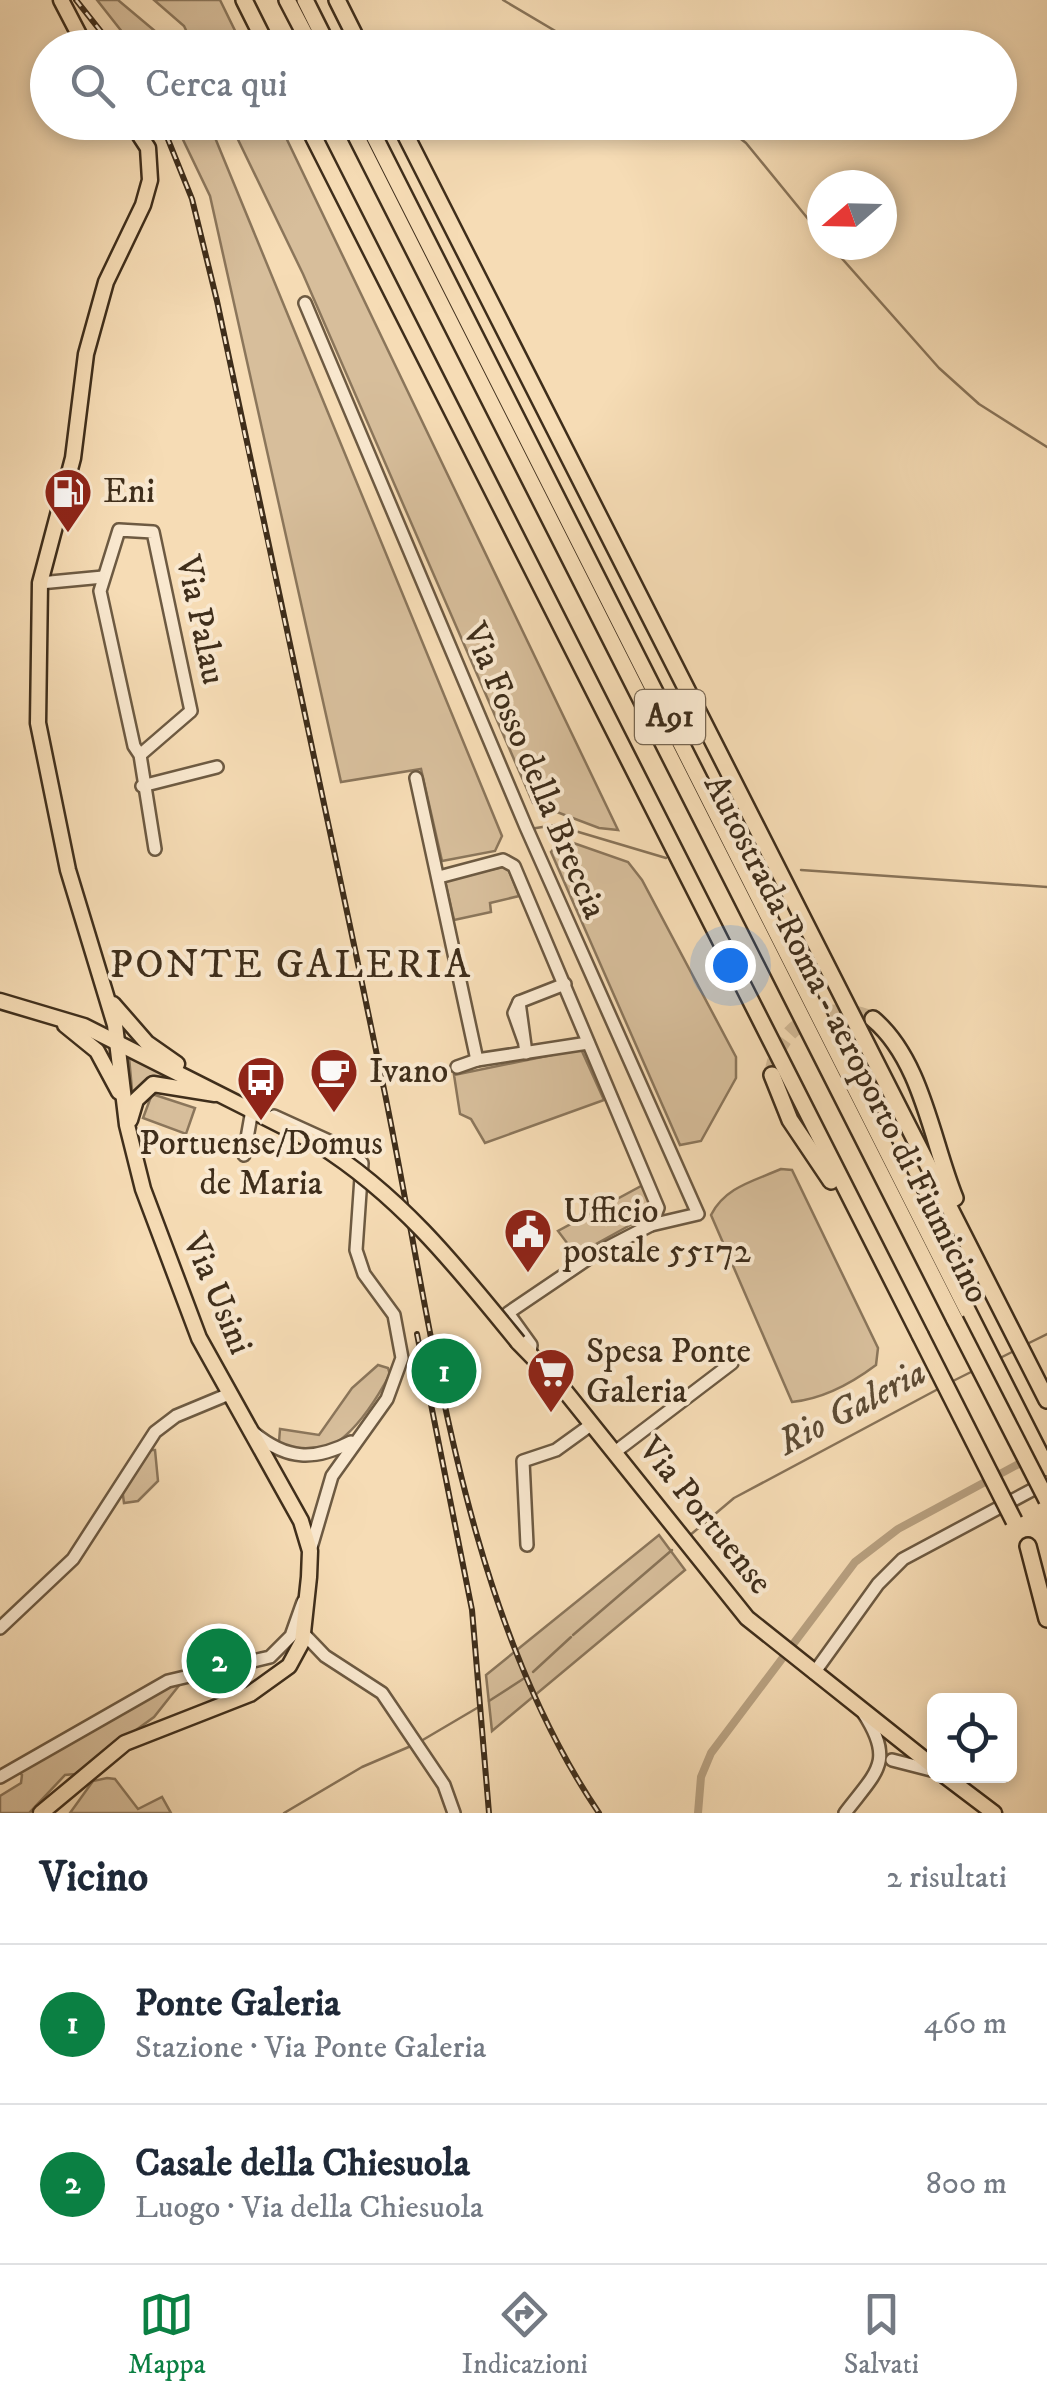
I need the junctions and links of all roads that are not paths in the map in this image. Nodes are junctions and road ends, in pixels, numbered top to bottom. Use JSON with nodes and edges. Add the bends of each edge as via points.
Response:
{"nodes":[{"id":1,"x":61,"y":0,"type":"edge"},
{"id":2,"x":244,"y":0,"type":"edge"},
{"id":3,"x":288,"y":0,"type":"edge"},
{"id":4,"x":305,"y":0,"type":"edge"},
{"id":5,"x":337,"y":0,"type":"edge"},
{"id":6,"x":77,"y":30,"type":"edge"},
{"id":7,"x":259,"y":30,"type":"edge"},
{"id":8,"x":303,"y":30,"type":"edge"},
{"id":9,"x":320,"y":30,"type":"edge"},
{"id":10,"x":352,"y":30,"type":"edge"},
{"id":11,"x":143,"y":140,"type":"edge"},
{"id":12,"x":315,"y":140,"type":"edge"},
{"id":13,"x":359,"y":140,"type":"edge"},
{"id":14,"x":376,"y":140,"type":"edge"},
{"id":15,"x":408,"y":140,"type":"edge"},
{"id":16,"x":305,"y":304,"type":"dead end"},
{"id":17,"x":102,"y":577,"type":"junction"},
{"id":18,"x":40,"y":584,"type":"junction"},
{"id":19,"x":140,"y":755,"type":"junction"},
{"id":20,"x":218,"y":767,"type":"dead end"},
{"id":21,"x":416,"y":778,"type":"dead end"},
{"id":22,"x":142,"y":786,"type":"junction"},
{"id":23,"x":154,"y":849,"type":"dead end"},
{"id":24,"x":439,"y":876,"type":"junction"},
{"id":25,"x":565,"y":984,"type":"junction"},
{"id":26,"x":0,"y":1001,"type":"edge"},
{"id":27,"x":108,"y":1001,"type":"junction"},
{"id":28,"x":47,"y":1014,"type":"junction"},
{"id":29,"x":873,"y":1020,"type":"dead end"},
{"id":30,"x":84,"y":1026,"type":"junction"},
{"id":31,"x":118,"y":1042,"type":"junction"},
{"id":32,"x":588,"y":1043,"type":"junction"},
{"id":33,"x":525,"y":1047,"type":"junction"},
{"id":34,"x":476,"y":1060,"type":"junction"},
{"id":35,"x":458,"y":1068,"type":"dead end"},
{"id":36,"x":772,"y":1075,"type":"dead end"},
{"id":37,"x":191,"y":1079,"type":"junction"},
{"id":38,"x":219,"y":1094,"type":"junction"},
{"id":39,"x":252,"y":1110,"type":"junction"},
{"id":40,"x":126,"y":1111,"type":"junction"},
{"id":41,"x":128,"y":1130,"type":"junction"},
{"id":42,"x":244,"y":1155,"type":"dead end"},
{"id":43,"x":651,"y":1225,"type":"junction"},
{"id":44,"x":879,"y":1256,"type":"junction"},
{"id":45,"x":996,"y":1299,"type":"junction"},
{"id":46,"x":961,"y":1317,"type":"junction"},
{"id":47,"x":524,"y":1348,"type":"junction"},
{"id":48,"x":732,"y":1362,"type":"dead end"},
{"id":49,"x":229,"y":1394,"type":"junction"},
{"id":50,"x":1047,"y":1400,"type":"edge"},
{"id":51,"x":592,"y":1424,"type":"junction"},
{"id":52,"x":247,"y":1427,"type":"junction"},
{"id":53,"x":356,"y":1438,"type":"junction"},
{"id":54,"x":615,"y":1452,"type":"junction"},
{"id":55,"x":1047,"y":1468,"type":"edge"},
{"id":56,"x":1047,"y":1482,"type":"edge"},
{"id":57,"x":1047,"y":1500,"type":"edge"},
{"id":58,"x":527,"y":1544,"type":"dead end"},
{"id":59,"x":1028,"y":1546,"type":"junction"},
{"id":60,"x":310,"y":1551,"type":"junction"},
{"id":61,"x":1047,"y":1581,"type":"edge"},
{"id":62,"x":307,"y":1599,"type":"junction"},
{"id":63,"x":1047,"y":1619,"type":"edge"},
{"id":64,"x":0,"y":1628,"type":"edge"},
{"id":65,"x":304,"y":1633,"type":"junction"},
{"id":66,"x":814,"y":1673,"type":"junction"},
{"id":67,"x":863,"y":1713,"type":"junction"},
{"id":68,"x":900,"y":1740,"type":"junction"},
{"id":69,"x":885,"y":1760,"type":"junction"},
{"id":70,"x":927,"y":1762,"type":"edge"},
{"id":71,"x":927,"y":1770,"type":"edge"},
{"id":72,"x":0,"y":1777,"type":"edge"},
{"id":73,"x":953,"y":1783,"type":"edge"},
{"id":74,"x":41,"y":1813,"type":"edge"},
{"id":75,"x":454,"y":1813,"type":"edge"},
{"id":76,"x":845,"y":1813,"type":"edge"},
{"id":77,"x":994,"y":1813,"type":"edge"}],
"edges":[{"from":1,"to":6,"type":"main road"},
{"from":2,"to":7,"type":"highway"},
{"from":3,"to":8,"type":"highway"},
{"from":4,"to":9,"type":"highway"},
{"from":5,"to":10,"type":"highway"},
{"from":11,"to":18,"type":"main road","name":"Via Usini","via":[[150,180],[96,312],[73,458]]},
{"from":12,"to":44,"type":"highway"},
{"from":13,"to":46,"type":"highway","name":"Autostrada Roma - aeroporto di Fiumicino","number":"A91"},
{"from":14,"to":46,"type":"highway","name":"Autostrada Roma - aeroporto di Fiumicino","number":"A91"},
{"from":15,"to":45,"type":"highway"},
{"from":16,"to":43,"type":"street","name":"Via Fosso della Breccia","via":[[698,1214]]},
{"from":17,"to":18,"type":"street"},
{"from":17,"to":19,"type":"street","via":[[100,595]]},
{"from":17,"to":19,"type":"street","name":"Via Palau","via":[[119,530],[153,532],[191,711]]},
{"from":18,"to":27,"type":"main road","name":"Via Usini","via":[[40,736],[68,870]]},
{"from":19,"to":22,"type":"street"},
{"from":20,"to":22,"type":"street"},
{"from":21,"to":24,"type":"street"},
{"from":22,"to":23,"type":"street"},
{"from":24,"to":25,"type":"street","via":[[508,861]]},
{"from":24,"to":34,"type":"street"},
{"from":25,"to":32,"type":"street"},
{"from":25,"to":33,"type":"street","via":[[519,1002]]},
{"from":26,"to":28,"type":"main road","name":"Via Portuense"},
{"from":27,"to":30,"type":"main road"},
{"from":27,"to":31,"type":"main road","name":"Via Usini"},
{"from":27,"to":37,"type":"main road"},
{"from":28,"to":30,"type":"main road","name":"Via Portuense"},
{"from":28,"to":40,"type":"main road","via":[[97,1051]]},
{"from":29,"to":45,"type":"highway","via":[[909,1070]]},
{"from":30,"to":31,"type":"main road","name":"Via Portuense"},
{"from":31,"to":37,"type":"main road","name":"Via Portuense"},
{"from":31,"to":40,"type":"main road","name":"Via Usini"},
{"from":32,"to":33,"type":"street"},
{"from":32,"to":43,"type":"street","via":[[653,1194],[658,1213]]},
{"from":33,"to":34,"type":"street"},
{"from":34,"to":35,"type":"street"},
{"from":36,"to":44,"type":"highway","via":[[790,1120]]},
{"from":37,"to":38,"type":"main road","name":"Via Portuense"},
{"from":38,"to":39,"type":"main road","name":"Via Portuense"},
{"from":38,"to":41,"type":"main road","via":[[153,1084],[136,1100]]},
{"from":39,"to":42,"type":"street"},
{"from":39,"to":47,"type":"main road","name":"Via Portuense","bridge":true,"via":[[363,1174],[419,1222]]},
{"from":39,"to":53,"type":"street","via":[[293,1122],[351,1152],[363,1167],[357,1254],[394,1315],[402,1349],[392,1392]]},
{"from":40,"to":41,"type":"main road","name":"Via Usini"},
{"from":41,"to":49,"type":"main road","name":"Via Usini","via":[[184,1302]]},
{"from":43,"to":47,"type":"street","via":[[586,1259],[508,1313],[531,1345]]},
{"from":44,"to":59,"type":"highway","bridge":true},
{"from":45,"to":50,"type":"highway"},
{"from":46,"to":55,"type":"highway","name":"Autostrada Roma - aeroporto di Fiumicino","number":"A91"},
{"from":46,"to":57,"type":"highway","name":"Autostrada Roma - aeroporto di Fiumicino","number":"A91","bridge":true},
{"from":47,"to":51,"type":"main road","name":"Via Portuense"},
{"from":48,"to":54,"type":"street"},
{"from":49,"to":52,"type":"main road","name":"Via Usini"},
{"from":49,"to":64,"type":"street","via":[[155,1432],[81,1549]]},
{"from":51,"to":54,"type":"main road","name":"Via Portuense"},
{"from":51,"to":58,"type":"street","via":[[560,1448],[523,1462]]},
{"from":52,"to":53,"type":"street","via":[[278,1450],[302,1456],[325,1454]]},
{"from":52,"to":60,"type":"main road","name":"Via Usini","via":[[299,1515]]},
{"from":53,"to":60,"type":"street","via":[[329,1482]]},
{"from":54,"to":66,"type":"main road","name":"Via Portuense","via":[[747,1618]]},
{"from":56,"to":66,"type":"street","via":[[903,1559]]},
{"from":59,"to":61,"type":"highway"},
{"from":59,"to":63,"type":"highway"},
{"from":60,"to":62,"type":"main road"},
{"from":62,"to":65,"type":"main road"},
{"from":62,"to":72,"type":"street","via":[[289,1640],[268,1658],[168,1680]]},
{"from":65,"to":74,"type":"main road","via":[[294,1660],[272,1682],[125,1742]]},
{"from":65,"to":75,"type":"street","via":[[325,1656],[376,1686],[441,1780]]},
{"from":66,"to":67,"type":"main road","name":"Via Portuense"},
{"from":67,"to":68,"type":"main road","name":"Via Portuense"},
{"from":67,"to":69,"type":"street"},
{"from":68,"to":69,"type":"street"},
{"from":68,"to":70,"type":"main road","name":"Via Portuense"},
{"from":69,"to":71,"type":"street"},
{"from":69,"to":76,"type":"street"},
{"from":73,"to":77,"type":"main road","name":"Via Portuense"}]}
